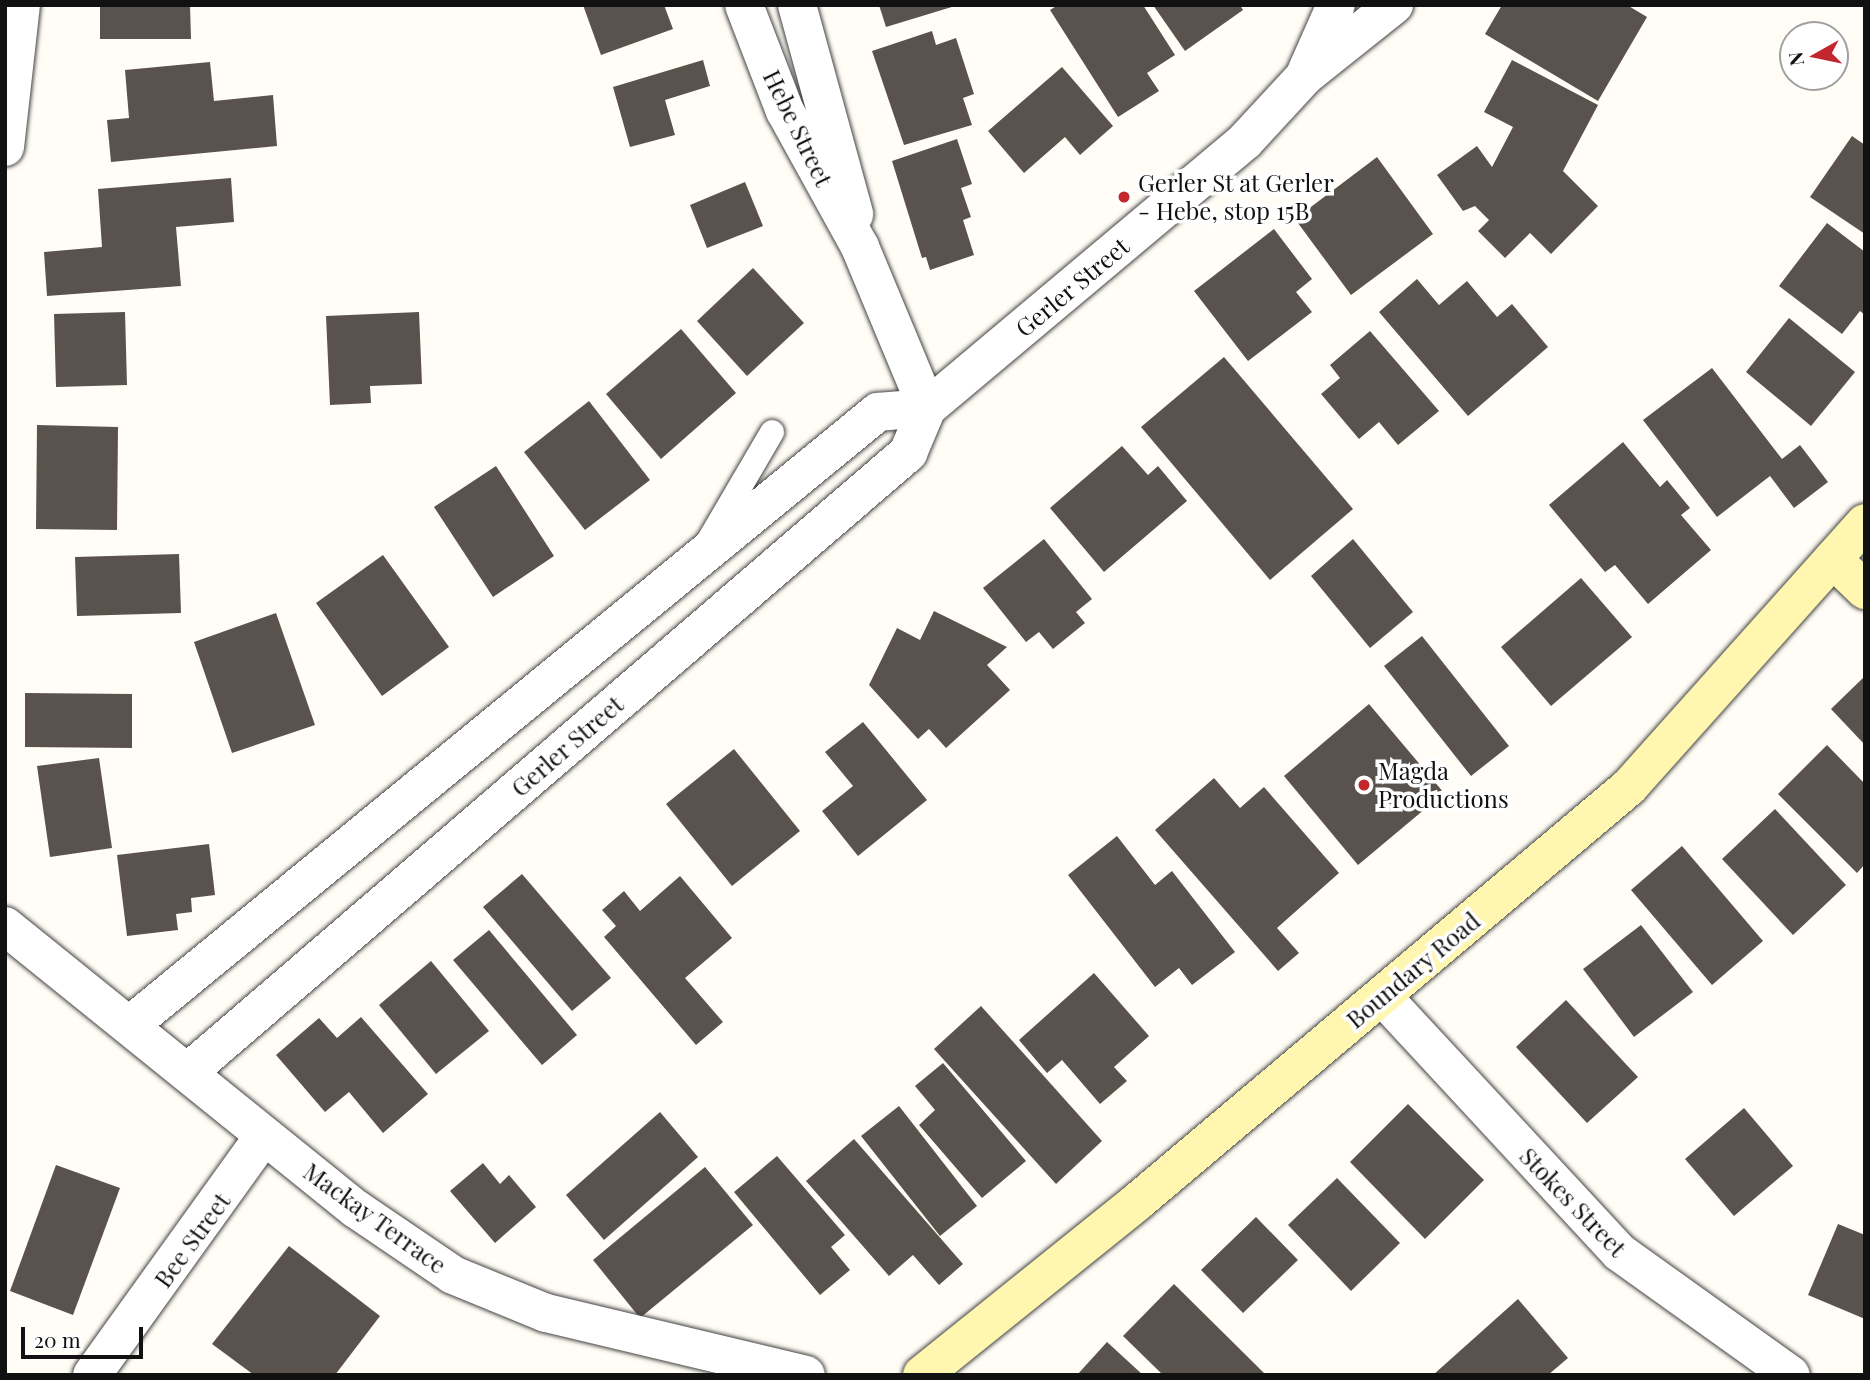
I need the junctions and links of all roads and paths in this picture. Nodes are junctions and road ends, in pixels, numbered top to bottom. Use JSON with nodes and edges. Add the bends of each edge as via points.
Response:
{"nodes":[{"id":1,"x":21,"y":5,"type":"edge"},
{"id":2,"x":744,"y":5,"type":"edge"},
{"id":3,"x":797,"y":5,"type":"edge"},
{"id":4,"x":1336,"y":5,"type":"edge"},
{"id":5,"x":1394,"y":5,"type":"edge"},
{"id":6,"x":1305,"y":76,"type":"junction"},
{"id":7,"x":5,"y":148,"type":"edge"},
{"id":8,"x":860,"y":247,"type":"junction"},
{"id":9,"x":927,"y":408,"type":"junction"},
{"id":10,"x":772,"y":432,"type":"dead end"},
{"id":11,"x":1865,"y":523,"type":"edge"},
{"id":12,"x":698,"y":559,"type":"junction"},
{"id":13,"x":1833,"y":559,"type":"junction"},
{"id":14,"x":1865,"y":590,"type":"edge"},
{"id":15,"x":7,"y":924,"type":"edge"},
{"id":16,"x":1382,"y":996,"type":"junction"},
{"id":17,"x":130,"y":1025,"type":"junction"},
{"id":18,"x":188,"y":1072,"type":"junction"},
{"id":19,"x":264,"y":1136,"type":"junction"},
{"id":20,"x":92,"y":1375,"type":"edge"},
{"id":21,"x":806,"y":1375,"type":"edge"},
{"id":22,"x":922,"y":1375,"type":"edge"},
{"id":23,"x":1791,"y":1375,"type":"edge"}],
"edges":[{"from":1,"to":7,"type":"street"},
{"from":2,"to":8,"type":"street","name":"Hebe Street","via":[[785,111]]},
{"from":3,"to":8,"type":"street","name":"Hebe Street","via":[[843,162]]},
{"from":4,"to":6,"type":"street","name":"Gerler Street"},
{"from":5,"to":6,"type":"street","name":"Gerler Street"},
{"from":6,"to":9,"type":"street","name":"Gerler Street","via":[[1245,141]]},
{"from":8,"to":9,"type":"street","name":"Hebe Street"},
{"from":9,"to":12,"type":"street","via":[[878,412]]},
{"from":9,"to":18,"type":"street","name":"Gerler Street","via":[[908,453]]},
{"from":10,"to":12,"type":"lane"},
{"from":11,"to":13,"type":"main road","name":"Boundary Road"},
{"from":12,"to":17,"type":"street"},
{"from":13,"to":14,"type":"main road"},
{"from":13,"to":16,"type":"main road","name":"Boundary Road","via":[[1629,787]]},
{"from":15,"to":17,"type":"street","name":"Mackay Terrace"},
{"from":16,"to":22,"type":"main road","name":"Boundary Road"},
{"from":16,"to":23,"type":"street","name":"Stokes Street","via":[[1619,1252]]},
{"from":17,"to":18,"type":"street","name":"Mackay Terrace"},
{"from":18,"to":19,"type":"street","name":"Mackay Terrace"},
{"from":19,"to":20,"type":"street","name":"Bee Street"},
{"from":19,"to":21,"type":"street","name":"Mackay Terrace","via":[[394,1238],[469,1283],[546,1313]]}]}
